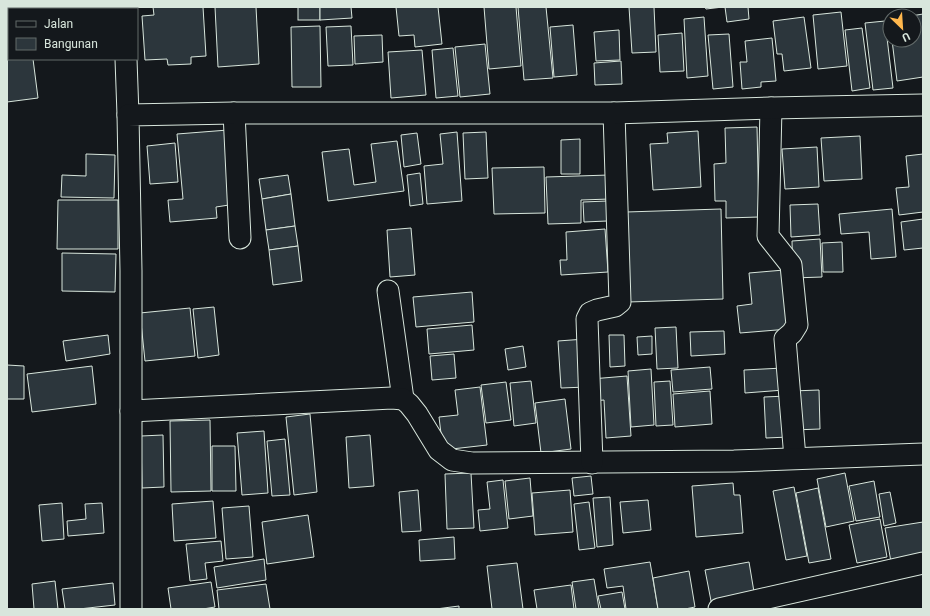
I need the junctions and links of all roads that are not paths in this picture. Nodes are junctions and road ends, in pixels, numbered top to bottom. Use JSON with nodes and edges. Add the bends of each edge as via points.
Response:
{"nodes":[{"id":1,"x":126,"y":60,"type":"edge"},
{"id":2,"x":923,"y":105,"type":"edge"},
{"id":3,"x":770,"y":108,"type":"junction"},
{"id":4,"x":234,"y":112,"type":"junction"},
{"id":5,"x":614,"y":114,"type":"junction"},
{"id":6,"x":128,"y":115,"type":"junction"},
{"id":7,"x":240,"y":238,"type":"dead end"},
{"id":8,"x":388,"y":291,"type":"dead end"},
{"id":9,"x":403,"y":399,"type":"junction"},
{"id":10,"x":131,"y":411,"type":"junction"},
{"id":11,"x":923,"y":454,"type":"edge"},
{"id":12,"x":794,"y":458,"type":"junction"},
{"id":13,"x":592,"y":463,"type":"junction"},
{"id":14,"x":923,"y":563,"type":"edge"},
{"id":15,"x":132,"y":609,"type":"edge"},
{"id":16,"x":718,"y":609,"type":"edge"}],
"edges":[{"from":1,"to":6,"type":"street"},
{"from":2,"to":3,"type":"street"},
{"from":3,"to":5,"type":"street"},
{"from":3,"to":12,"type":"street","via":[[768,236],[791,265],[797,325],[785,339]]},
{"from":4,"to":5,"type":"street"},
{"from":4,"to":6,"type":"street"},
{"from":4,"to":7,"type":"street"},
{"from":5,"to":13,"type":"street","via":[[620,302],[615,306],[590,313],[587,319]]},
{"from":6,"to":10,"type":"street"},
{"from":8,"to":9,"type":"street"},
{"from":9,"to":10,"type":"street"},
{"from":9,"to":13,"type":"street","via":[[417,414],[439,450],[452,460],[472,463]]},
{"from":10,"to":15,"type":"street"},
{"from":11,"to":12,"type":"street"},
{"from":12,"to":13,"type":"street"},
{"from":14,"to":16,"type":"street"}]}
